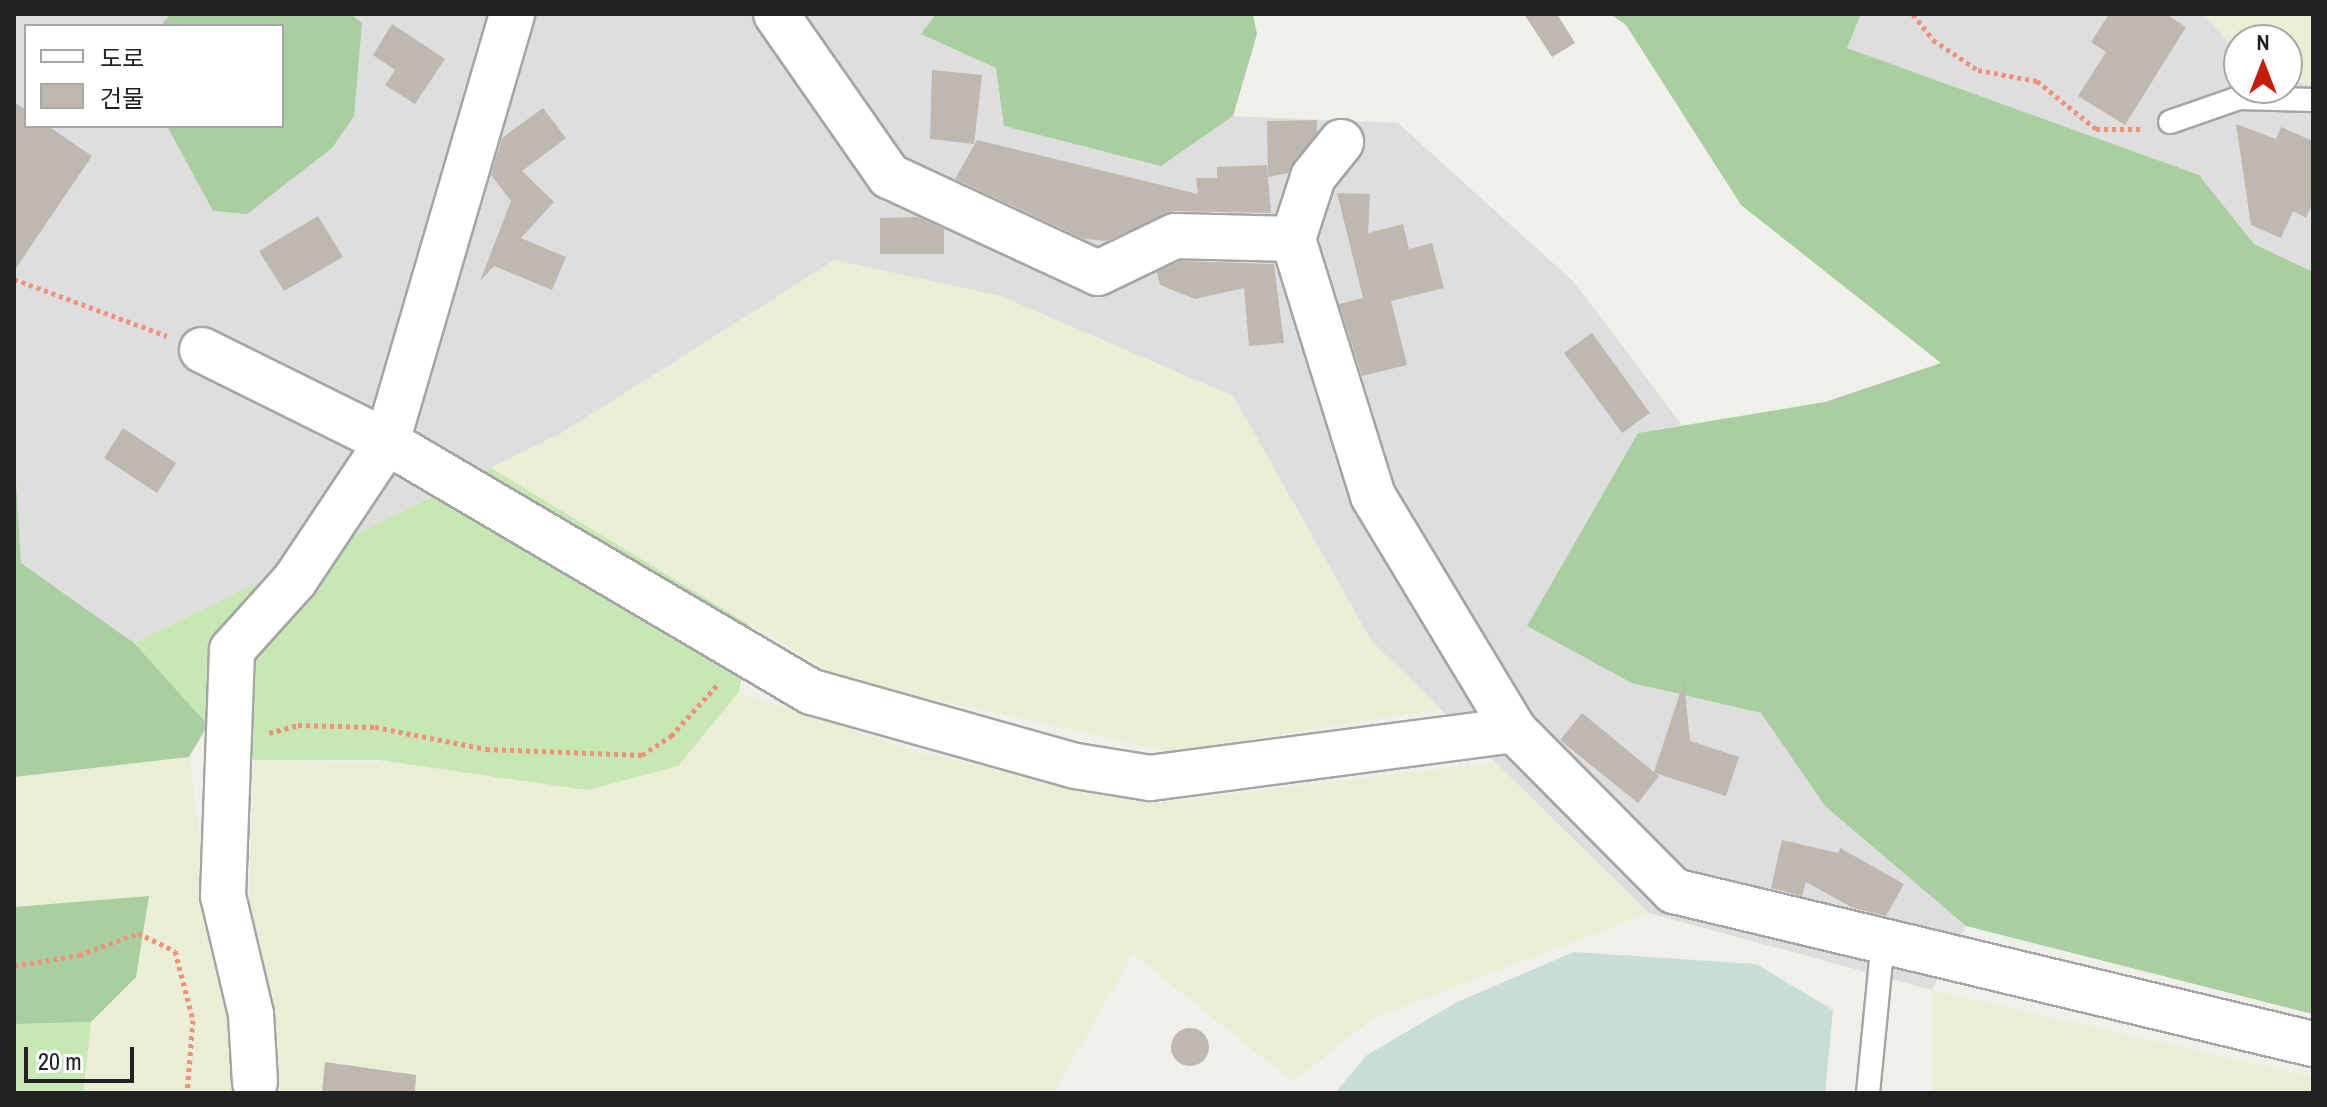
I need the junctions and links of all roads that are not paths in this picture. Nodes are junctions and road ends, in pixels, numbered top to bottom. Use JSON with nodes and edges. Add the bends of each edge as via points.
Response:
{"nodes":[{"id":1,"x":512,"y":14,"type":"edge"},
{"id":2,"x":776,"y":14,"type":"edge"},
{"id":3,"x":2313,"y":100,"type":"edge"},
{"id":4,"x":2170,"y":122,"type":"road end"},
{"id":5,"x":1341,"y":142,"type":"dead end"},
{"id":6,"x":1293,"y":239,"type":"junction"},
{"id":7,"x":202,"y":350,"type":"road end"},
{"id":8,"x":387,"y":442,"type":"junction"},
{"id":9,"x":1514,"y":730,"type":"junction"},
{"id":10,"x":1883,"y":941,"type":"junction"},
{"id":11,"x":2313,"y":1044,"type":"edge"},
{"id":12,"x":254,"y":1087,"type":"edge"},
{"id":13,"x":1868,"y":1093,"type":"edge"}],
"edges":[{"from":1,"to":8,"type":"street"},
{"from":2,"to":6,"type":"street","via":[[889,176],[1098,273],[1175,236]]},
{"from":3,"to":4,"type":"lane","via":[[2239,98]]},
{"from":5,"to":6,"type":"street","via":[[1313,177]]},
{"from":6,"to":9,"type":"street","via":[[1373,496]]},
{"from":7,"to":8,"type":"street"},
{"from":8,"to":9,"type":"street","via":[[812,692],[1076,766],[1150,778]]},
{"from":8,"to":12,"type":"street","via":[[295,580],[232,650],[223,896],[251,1014]]},
{"from":9,"to":10,"type":"street","via":[[1674,891]]},
{"from":10,"to":11,"type":"street"},
{"from":10,"to":13,"type":"lane"}]}
